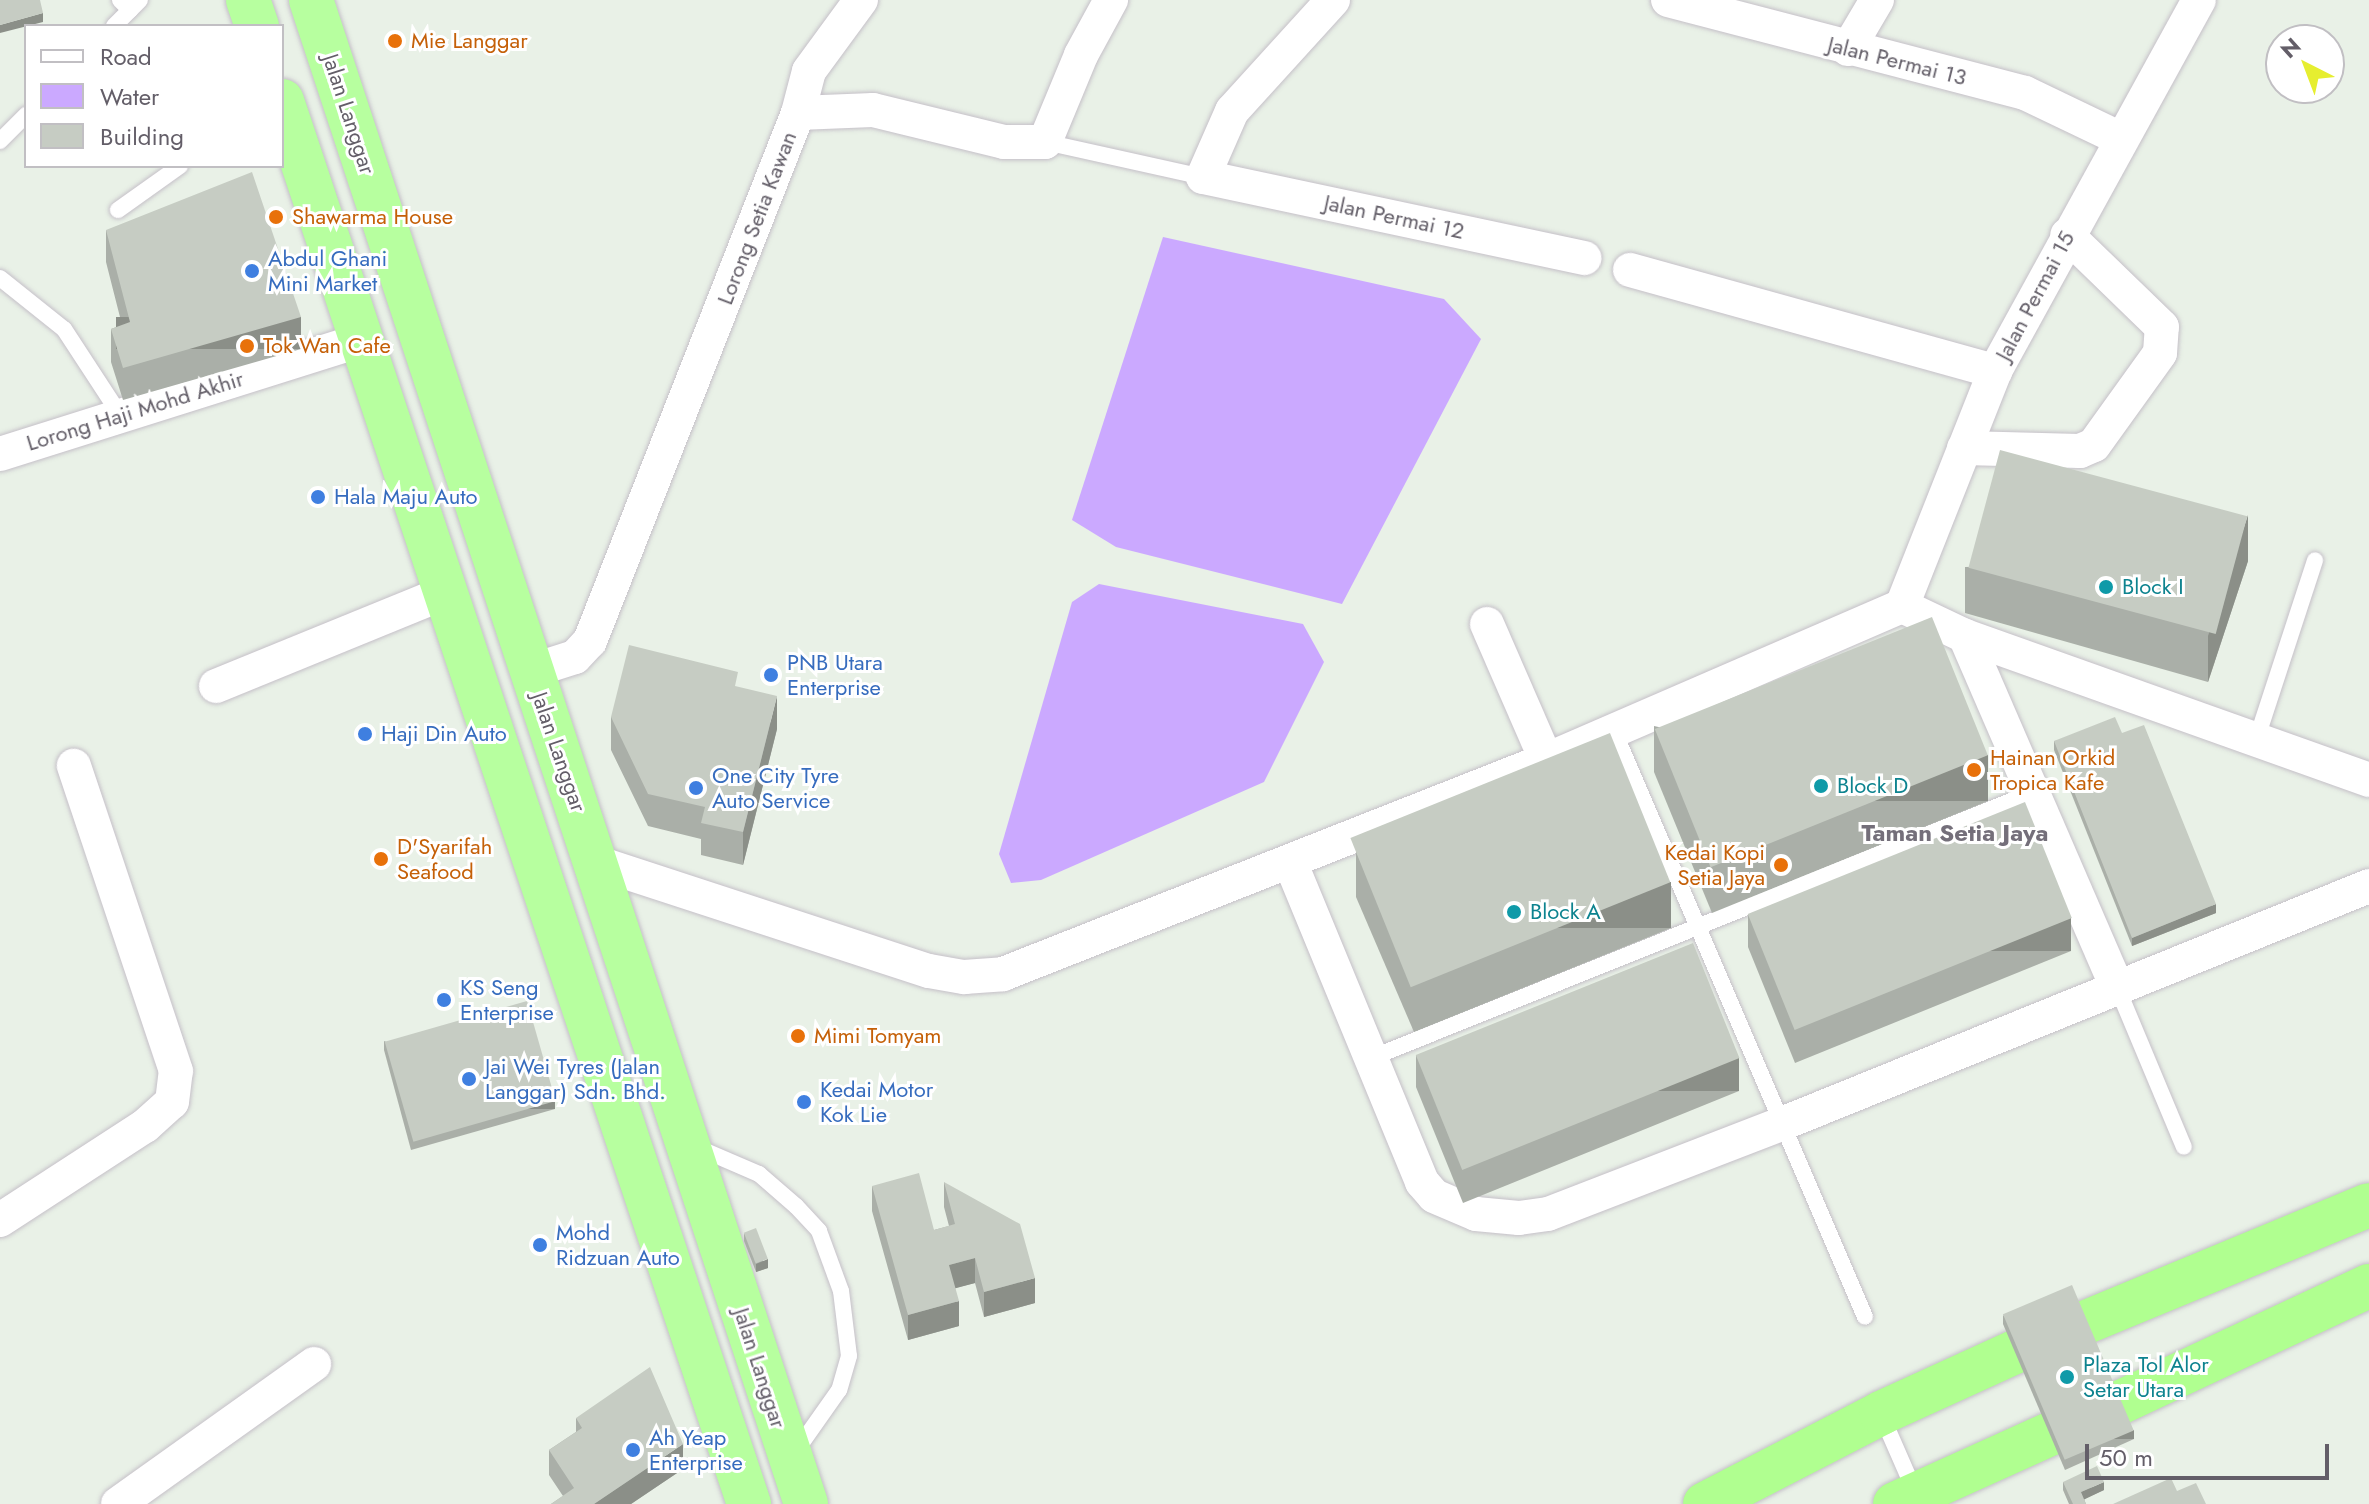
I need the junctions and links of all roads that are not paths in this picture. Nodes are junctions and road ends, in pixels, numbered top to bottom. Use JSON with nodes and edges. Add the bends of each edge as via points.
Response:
{"nodes":[{"id":1,"x":248,"y":0,"type":"edge"},
{"id":2,"x":311,"y":0,"type":"edge"},
{"id":3,"x":861,"y":0,"type":"edge"},
{"id":4,"x":1111,"y":0,"type":"edge"},
{"id":5,"x":1333,"y":0,"type":"edge"},
{"id":6,"x":1668,"y":0,"type":"edge"},
{"id":7,"x":1877,"y":0,"type":"edge"},
{"id":8,"x":2199,"y":0,"type":"edge"},
{"id":9,"x":130,"y":3,"type":"edge"},
{"id":10,"x":115,"y":24,"type":"edge"},
{"id":11,"x":256,"y":24,"type":"edge"},
{"id":12,"x":1848,"y":49,"type":"junction"},
{"id":13,"x":284,"y":107,"type":"edge"},
{"id":14,"x":798,"y":113,"type":"junction"},
{"id":15,"x":24,"y":117,"type":"edge"},
{"id":16,"x":2119,"y":138,"type":"junction"},
{"id":17,"x":0,"y":141,"type":"edge"},
{"id":18,"x":1045,"y":142,"type":"junction"},
{"id":19,"x":177,"y":168,"type":"edge"},
{"id":20,"x":1203,"y":177,"type":"junction"},
{"id":21,"x":118,"y":210,"type":"dead end"},
{"id":22,"x":2067,"y":235,"type":"junction"},
{"id":23,"x":1585,"y":258,"type":"dead end"},
{"id":24,"x":1630,"y":270,"type":"dead end"},
{"id":25,"x":0,"y":278,"type":"edge"},
{"id":26,"x":362,"y":340,"type":"junction"},
{"id":27,"x":1995,"y":371,"type":"junction"},
{"id":28,"x":121,"y":416,"type":"junction"},
{"id":29,"x":1964,"y":448,"type":"junction"},
{"id":30,"x":0,"y":454,"type":"edge"},
{"id":31,"x":2315,"y":560,"type":"dead end"},
{"id":32,"x":446,"y":592,"type":"junction"},
{"id":33,"x":1902,"y":606,"type":"junction"},
{"id":34,"x":1487,"y":624,"type":"dead end"},
{"id":35,"x":1965,"y":636,"type":"junction"},
{"id":36,"x":531,"y":671,"type":"junction"},
{"id":37,"x":216,"y":686,"type":"dead end"},
{"id":38,"x":1614,"y":731,"type":"junction"},
{"id":39,"x":2255,"y":742,"type":"junction"},
{"id":40,"x":1546,"y":760,"type":"junction"},
{"id":41,"x":74,"y":766,"type":"dead end"},
{"id":42,"x":2369,"y":780,"type":"edge"},
{"id":43,"x":2031,"y":793,"type":"junction"},
{"id":44,"x":598,"y":863,"type":"junction"},
{"id":45,"x":1291,"y":864,"type":"junction"},
{"id":46,"x":2369,"y":886,"type":"edge"},
{"id":47,"x":1699,"y":929,"type":"junction"},
{"id":48,"x":2117,"y":987,"type":"junction"},
{"id":49,"x":1371,"y":1058,"type":"junction"},
{"id":50,"x":1784,"y":1123,"type":"junction"},
{"id":51,"x":685,"y":1142,"type":"junction"},
{"id":52,"x":2184,"y":1147,"type":"dead end"},
{"id":53,"x":2369,"y":1205,"type":"edge"},
{"id":54,"x":0,"y":1220,"type":"edge"},
{"id":55,"x":2369,"y":1286,"type":"edge"},
{"id":56,"x":1865,"y":1317,"type":"dead end"},
{"id":57,"x":2084,"y":1323,"type":"edge"},
{"id":58,"x":2015,"y":1352,"type":"edge"},
{"id":59,"x":314,"y":1364,"type":"dead end"},
{"id":60,"x":2119,"y":1403,"type":"edge"},
{"id":61,"x":1881,"y":1413,"type":"junction"},
{"id":62,"x":2050,"y":1434,"type":"edge"},
{"id":63,"x":791,"y":1459,"type":"junction"},
{"id":64,"x":1911,"y":1501,"type":"edge"},
{"id":65,"x":118,"y":1504,"type":"edge"},
{"id":66,"x":749,"y":1504,"type":"edge"},
{"id":67,"x":806,"y":1504,"type":"edge"},
{"id":68,"x":1705,"y":1504,"type":"edge"}],
"edges":[{"from":1,"to":11,"type":"highway"},
{"from":2,"to":36,"type":"highway","name":"Jalan Langgar"},
{"from":3,"to":14,"type":"street","via":[[809,71]]},
{"from":4,"to":18,"type":"street","via":[[1081,55]]},
{"from":5,"to":20,"type":"street","via":[[1232,111]]},
{"from":6,"to":12,"type":"street","name":"Jalan Permai 13"},
{"from":7,"to":12,"type":"street"},
{"from":8,"to":16,"type":"street","name":"Jalan Permai 15"},
{"from":9,"to":10,"type":"lane"},
{"from":12,"to":16,"type":"street","name":"Jalan Permai 13","via":[[2025,93]]},
{"from":13,"to":26,"type":"highway"},
{"from":14,"to":18,"type":"street","name":"Lorong Setia Kawan","via":[[873,110],[1004,142]]},
{"from":14,"to":36,"type":"street","name":"Lorong Setia Kawan","via":[[590,641],[575,657]]},
{"from":15,"to":17,"type":"lane"},
{"from":16,"to":22,"type":"street","name":"Jalan Permai 15"},
{"from":18,"to":20,"type":"lane"},
{"from":19,"to":21,"type":"lane"},
{"from":20,"to":23,"type":"street","name":"Jalan Permai 12"},
{"from":22,"to":27,"type":"street","name":"Jalan Permai 15"},
{"from":22,"to":29,"type":"street","via":[[2162,327],[2160,353],[2094,445],[2080,451]]},
{"from":24,"to":27,"type":"street"},
{"from":25,"to":28,"type":"lane","via":[[64,329]]},
{"from":26,"to":28,"type":"street","name":"Lorong Haji Mohd Akhir"},
{"from":26,"to":32,"type":"highway"},
{"from":27,"to":29,"type":"street","name":"Jalan Permai 15"},
{"from":28,"to":30,"type":"street","name":"Lorong Haji Mohd Akhir"},
{"from":29,"to":33,"type":"street","name":"Jalan Permai 15"},
{"from":31,"to":39,"type":"lane"},
{"from":32,"to":37,"type":"street"},
{"from":32,"to":66,"type":"highway"},
{"from":33,"to":35,"type":"street"},
{"from":33,"to":38,"type":"street"},
{"from":34,"to":40,"type":"street"},
{"from":35,"to":39,"type":"street"},
{"from":35,"to":43,"type":"street"},
{"from":36,"to":44,"type":"highway","name":"Jalan Langgar"},
{"from":38,"to":40,"type":"street"},
{"from":38,"to":47,"type":"lane"},
{"from":39,"to":42,"type":"street"},
{"from":40,"to":45,"type":"street"},
{"from":41,"to":54,"type":"street","via":[[176,1071],[172,1102],[145,1126]]},
{"from":43,"to":47,"type":"lane"},
{"from":43,"to":48,"type":"street"},
{"from":44,"to":45,"type":"street","via":[[929,971],[964,977],[1003,974]]},
{"from":44,"to":51,"type":"highway","name":"Jalan Langgar"},
{"from":45,"to":49,"type":"street"},
{"from":46,"to":48,"type":"street"},
{"from":47,"to":49,"type":"lane"},
{"from":47,"to":50,"type":"lane"},
{"from":48,"to":50,"type":"street"},
{"from":48,"to":52,"type":"lane"},
{"from":49,"to":50,"type":"street","via":[[1422,1182],[1434,1196],[1492,1217],[1548,1214]]},
{"from":50,"to":56,"type":"lane"},
{"from":51,"to":63,"type":"highway","name":"Jalan Langgar"},
{"from":51,"to":63,"type":"lane","via":[[759,1174],[796,1206],[819,1231],[841,1291],[849,1356],[839,1390]]},
{"from":53,"to":57,"type":"highway"},
{"from":55,"to":60,"type":"highway"},
{"from":58,"to":61,"type":"highway"},
{"from":59,"to":65,"type":"street"},
{"from":61,"to":64,"type":"lane"},
{"from":61,"to":68,"type":"highway"},
{"from":62,"to":64,"type":"highway"},
{"from":63,"to":67,"type":"highway","name":"Jalan Langgar"}]}
